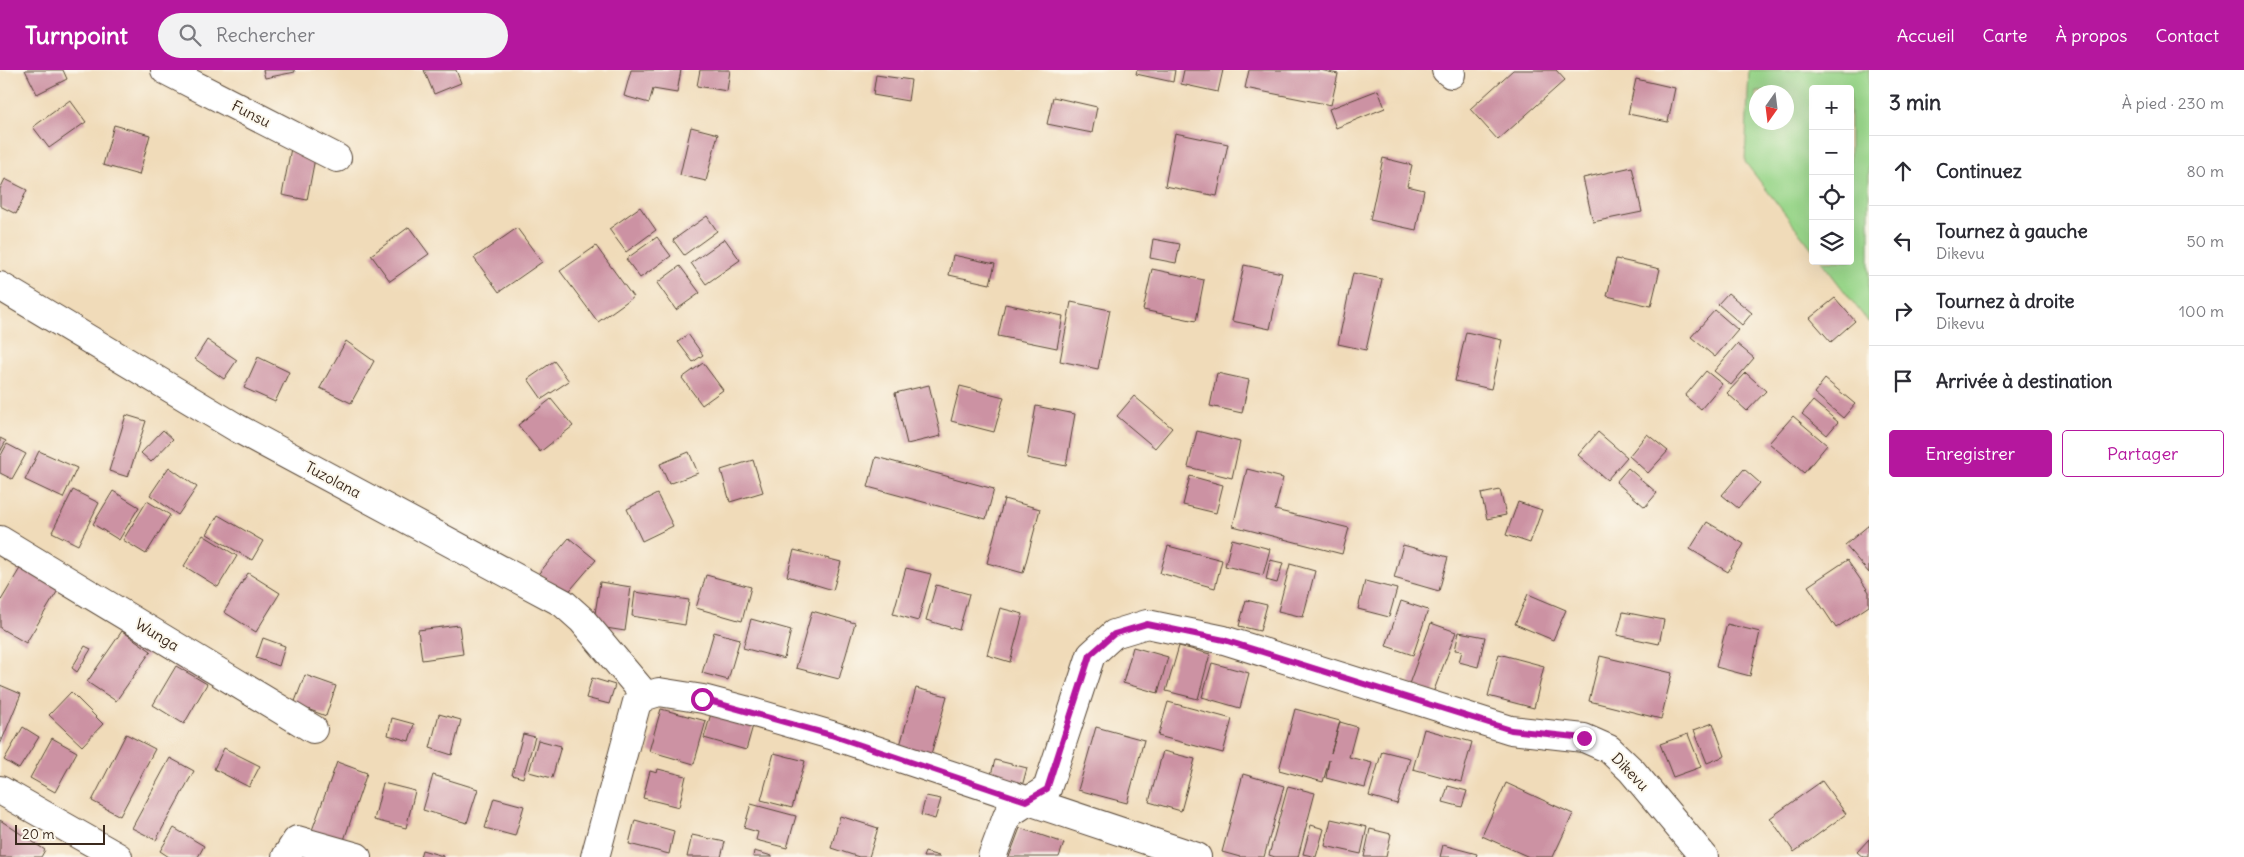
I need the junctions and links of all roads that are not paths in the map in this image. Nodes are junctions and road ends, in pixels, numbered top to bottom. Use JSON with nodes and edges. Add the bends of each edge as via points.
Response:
{"nodes":[{"id":1,"x":165,"y":70,"type":"edge"},
{"id":2,"x":337,"y":158,"type":"dead end"},
{"id":3,"x":0,"y":286,"type":"edge"},
{"id":4,"x":0,"y":540,"type":"edge"},
{"id":5,"x":646,"y":696,"type":"junction"},
{"id":6,"x":313,"y":729,"type":"dead end"},
{"id":7,"x":0,"y":790,"type":"edge"},
{"id":8,"x":1026,"y":801,"type":"junction"},
{"id":9,"x":291,"y":849,"type":"edge"},
{"id":10,"x":118,"y":857,"type":"edge"},
{"id":11,"x":357,"y":857,"type":"edge"},
{"id":12,"x":595,"y":857,"type":"edge"},
{"id":13,"x":992,"y":857,"type":"edge"},
{"id":14,"x":1197,"y":857,"type":"edge"},
{"id":15,"x":1704,"y":857,"type":"edge"}],
"edges":[{"from":1,"to":2,"type":"street","name":"Funsu"},
{"from":3,"to":5,"type":"street","name":"Tuzolana","via":[[237,428],[563,603],[582,620]]},
{"from":4,"to":6,"type":"street","name":"Wunga"},
{"from":5,"to":8,"type":"street","via":[[659,692],[745,710],[831,735]]},
{"from":5,"to":12,"type":"street","via":[[637,702]]},
{"from":7,"to":10,"type":"street"},
{"from":8,"to":13,"type":"street","name":"Dikevu","via":[[1008,814]]},
{"from":8,"to":14,"type":"street"},
{"from":8,"to":15,"type":"street","name":"Dikevu","via":[[1047,789],[1090,655],[1114,634],[1147,624],[1224,640],[1511,730],[1584,738],[1609,749],[1632,771]]},
{"from":9,"to":11,"type":"street"}]}
